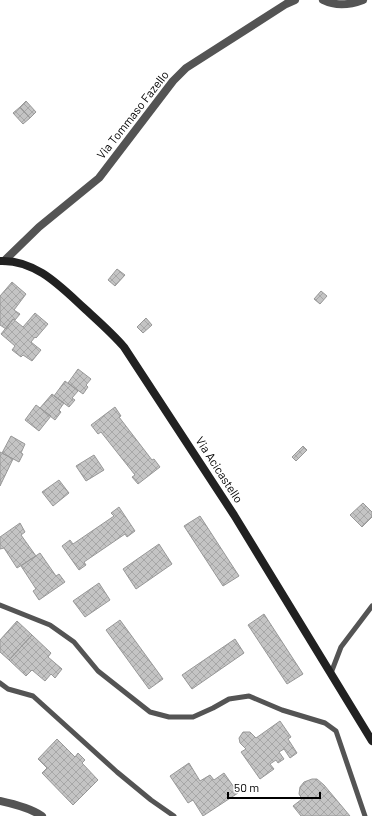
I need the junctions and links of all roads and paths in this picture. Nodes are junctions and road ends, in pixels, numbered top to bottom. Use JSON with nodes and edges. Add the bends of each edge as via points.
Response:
{"nodes":[{"id":1,"x":295,"y":0,"type":"edge"},
{"id":2,"x":323,"y":0,"type":"edge"},
{"id":3,"x":363,"y":0,"type":"edge"},
{"id":4,"x":2,"y":261,"type":"edge"},
{"id":5,"x":0,"y":605,"type":"edge"},
{"id":6,"x":372,"y":606,"type":"edge"},
{"id":7,"x":331,"y":673,"type":"junction"},
{"id":8,"x":0,"y":683,"type":"edge"},
{"id":9,"x":372,"y":741,"type":"edge"},
{"id":10,"x":0,"y":801,"type":"edge"},
{"id":11,"x":42,"y":816,"type":"edge"},
{"id":12,"x":174,"y":816,"type":"edge"},
{"id":13,"x":365,"y":816,"type":"edge"}],
"edges":[{"from":1,"to":4,"type":"street","name":"Via Tommaso Fazello","via":[[186,68],[173,81],[99,178]]},
{"from":2,"to":3,"type":"street","via":[[344,5]]},
{"from":4,"to":7,"type":"main road","name":"Via Acicastello","via":[[33,268],[52,279],[124,347],[234,515]]},
{"from":5,"to":13,"type":"lane","via":[[50,624],[74,642],[98,671],[150,712],[169,717],[193,717],[229,699],[249,696],[282,710],[325,723],[336,731]]},
{"from":6,"to":7,"type":"lane","via":[[340,647]]},
{"from":7,"to":9,"type":"main road","name":"Via Acicastello"},
{"from":8,"to":12,"type":"lane","via":[[33,696],[116,772]]},
{"from":10,"to":11,"type":"street","via":[[37,812]]}]}
